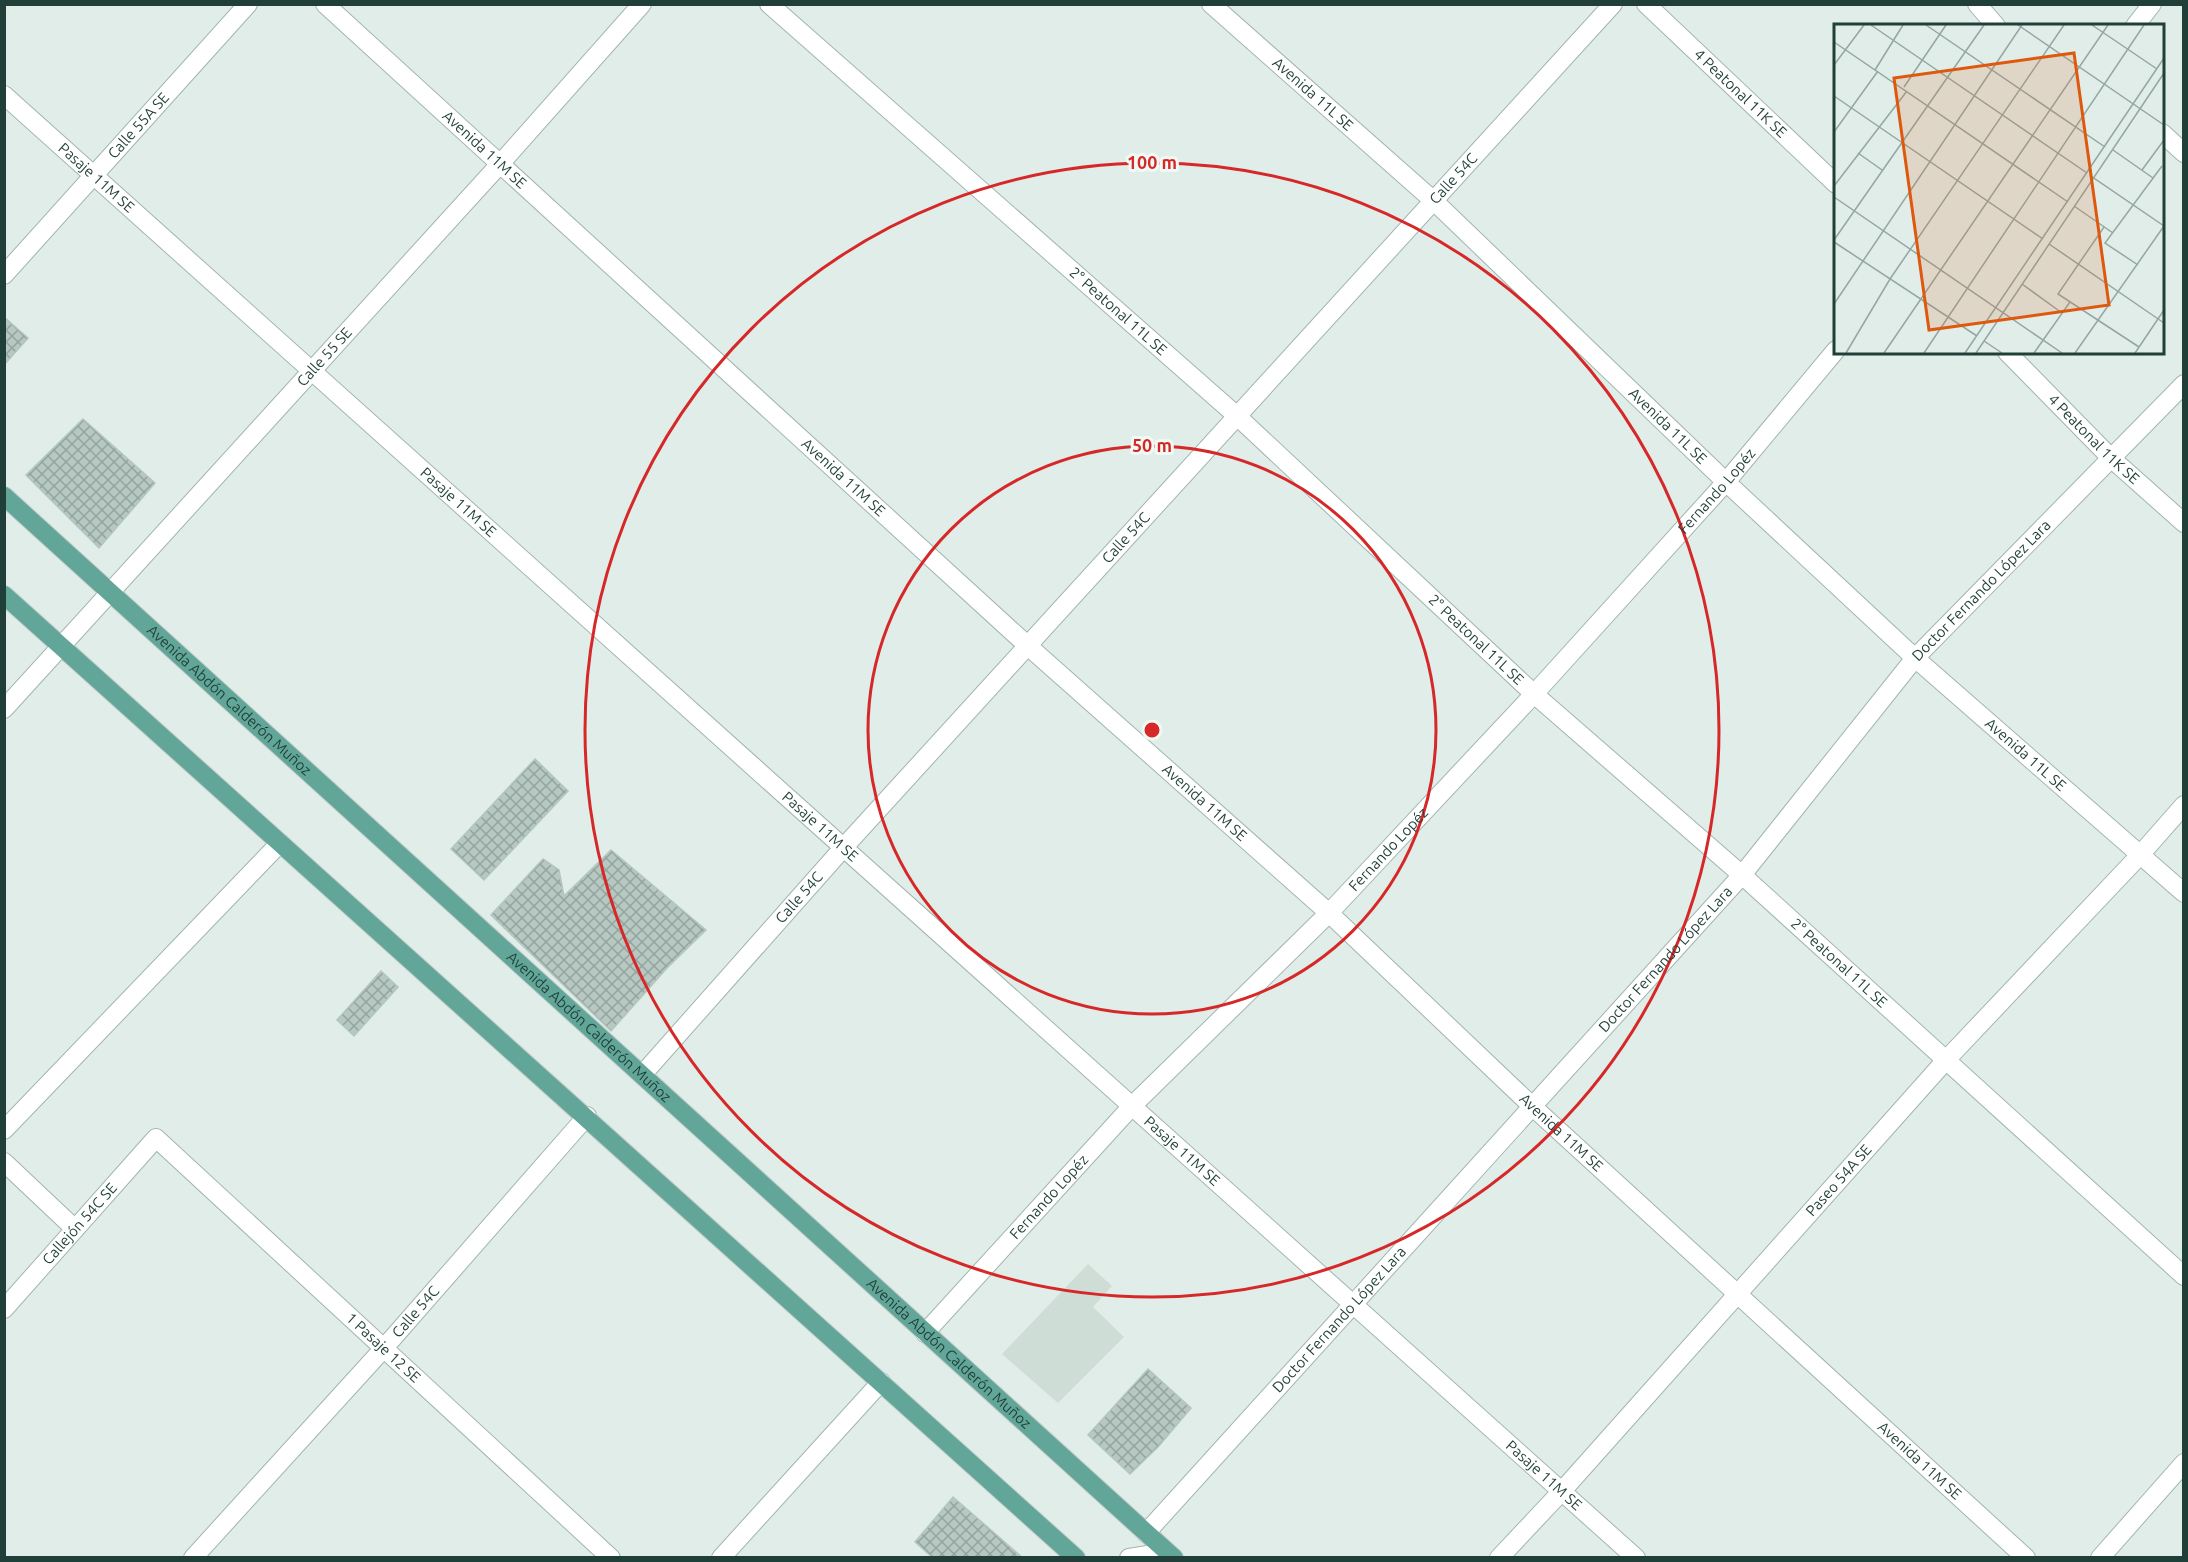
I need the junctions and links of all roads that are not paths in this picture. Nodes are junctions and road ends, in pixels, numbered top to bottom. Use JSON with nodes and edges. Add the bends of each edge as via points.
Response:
{"nodes":[{"id":1,"x":248,"y":4,"type":"edge"},
{"id":2,"x":325,"y":4,"type":"edge"},
{"id":3,"x":642,"y":4,"type":"edge"},
{"id":4,"x":769,"y":4,"type":"edge"},
{"id":5,"x":1211,"y":4,"type":"edge"},
{"id":6,"x":1613,"y":4,"type":"edge"},
{"id":7,"x":1646,"y":4,"type":"edge"},
{"id":8,"x":1977,"y":4,"type":"edge"},
{"id":9,"x":2152,"y":4,"type":"edge"},
{"id":10,"x":1994,"y":24,"type":"edge"},
{"id":11,"x":2137,"y":24,"type":"edge"},
{"id":12,"x":4,"y":95,"type":"edge"},
{"id":13,"x":2164,"y":134,"type":"edge"},
{"id":14,"x":2184,"y":153,"type":"edge"},
{"id":15,"x":500,"y":164,"type":"junction"},
{"id":16,"x":94,"y":175,"type":"junction"},
{"id":17,"x":1834,"y":182,"type":"edge"},
{"id":18,"x":1435,"y":202,"type":"junction"},
{"id":19,"x":4,"y":275,"type":"edge"},
{"id":20,"x":1834,"y":352,"type":"edge"},
{"id":21,"x":2009,"y":354,"type":"edge"},
{"id":22,"x":313,"y":370,"type":"junction"},
{"id":23,"x":2184,"y":384,"type":"edge"},
{"id":24,"x":1237,"y":416,"type":"junction"},
{"id":25,"x":2111,"y":458,"type":"junction"},
{"id":26,"x":1726,"y":482,"type":"junction"},
{"id":27,"x":4,"y":496,"type":"edge"},
{"id":28,"x":2184,"y":523,"type":"edge"},
{"id":29,"x":111,"y":592,"type":"junction"},
{"id":30,"x":4,"y":595,"type":"edge"},
{"id":31,"x":62,"y":646,"type":"junction"},
{"id":32,"x":1028,"y":646,"type":"junction"},
{"id":33,"x":1916,"y":658,"type":"junction"},
{"id":34,"x":1534,"y":694,"type":"junction"},
{"id":35,"x":4,"y":709,"type":"edge"},
{"id":36,"x":2184,"y":805,"type":"edge"},
{"id":37,"x":280,"y":843,"type":"junction"},
{"id":38,"x":844,"y":847,"type":"junction"},
{"id":39,"x":2140,"y":855,"type":"junction"},
{"id":40,"x":1743,"y":875,"type":"junction"},
{"id":41,"x":2184,"y":893,"type":"edge"},
{"id":42,"x":1329,"y":913,"type":"junction"},
{"id":43,"x":1946,"y":1060,"type":"junction"},
{"id":44,"x":642,"y":1075,"type":"junction"},
{"id":45,"x":1132,"y":1106,"type":"junction"},
{"id":46,"x":1533,"y":1107,"type":"junction"},
{"id":47,"x":587,"y":1116,"type":"junction"},
{"id":48,"x":4,"y":1130,"type":"edge"},
{"id":49,"x":156,"y":1138,"type":"joint"},
{"id":50,"x":4,"y":1162,"type":"edge"},
{"id":51,"x":75,"y":1229,"type":"junction"},
{"id":52,"x":2184,"y":1276,"type":"edge"},
{"id":53,"x":1737,"y":1293,"type":"junction"},
{"id":54,"x":1354,"y":1304,"type":"junction"},
{"id":55,"x":4,"y":1309,"type":"edge"},
{"id":56,"x":926,"y":1333,"type":"junction"},
{"id":57,"x":384,"y":1348,"type":"junction"},
{"id":58,"x":880,"y":1382,"type":"junction"},
{"id":59,"x":2184,"y":1463,"type":"edge"},
{"id":60,"x":1562,"y":1491,"type":"junction"},
{"id":61,"x":1146,"y":1533,"type":"junction"},
{"id":62,"x":193,"y":1557,"type":"edge"},
{"id":63,"x":611,"y":1557,"type":"edge"},
{"id":64,"x":721,"y":1557,"type":"edge"},
{"id":65,"x":1076,"y":1557,"type":"edge"},
{"id":66,"x":1129,"y":1557,"type":"edge"},
{"id":67,"x":1162,"y":1557,"type":"edge"},
{"id":68,"x":1174,"y":1557,"type":"edge"},
{"id":69,"x":1499,"y":1557,"type":"edge"},
{"id":70,"x":1636,"y":1557,"type":"edge"},
{"id":71,"x":2026,"y":1557,"type":"edge"},
{"id":72,"x":2100,"y":1557,"type":"edge"}],
"edges":[{"from":1,"to":16,"type":"street","name":"Calle 55A SE"},
{"from":2,"to":15,"type":"street","name":"Avenida 11M SE"},
{"from":3,"to":15,"type":"street","name":"Calle 55 SE"},
{"from":4,"to":24,"type":"street","name":"2° Peatonal 11L SE"},
{"from":5,"to":18,"type":"street","name":"Avenida 11L SE"},
{"from":6,"to":18,"type":"street","name":"Calle 54C"},
{"from":7,"to":17,"type":"street","name":"4 Peatonal 11K SE"},
{"from":8,"to":10,"type":"street"},
{"from":9,"to":11,"type":"street"},
{"from":12,"to":16,"type":"street","name":"Pasaje 11M SE"},
{"from":13,"to":14,"type":"street"},
{"from":15,"to":22,"type":"street","name":"Calle 55 SE"},
{"from":15,"to":32,"type":"street","name":"Avenida 11M SE"},
{"from":16,"to":19,"type":"street","name":"Calle 55A SE"},
{"from":16,"to":22,"type":"street","name":"Pasaje 11M SE"},
{"from":18,"to":24,"type":"street","name":"Calle 54C"},
{"from":18,"to":26,"type":"street","name":"Avenida 11L SE"},
{"from":20,"to":26,"type":"street","name":"Fernando Lopéz"},
{"from":21,"to":25,"type":"street","name":"4 Peatonal 11K SE"},
{"from":22,"to":29,"type":"street","name":"Calle 55 SE"},
{"from":22,"to":38,"type":"street","name":"Pasaje 11M SE"},
{"from":23,"to":25,"type":"street","name":"Doctor Fernando López Lara"},
{"from":24,"to":32,"type":"street","name":"Calle 54C"},
{"from":24,"to":34,"type":"street","name":"2° Peatonal 11L SE"},
{"from":25,"to":28,"type":"street","name":"4 Peatonal 11K SE"},
{"from":25,"to":33,"type":"street","name":"Doctor Fernando López Lara"},
{"from":26,"to":33,"type":"street","name":"Avenida 11L SE"},
{"from":26,"to":34,"type":"street","name":"Fernando Lopéz"},
{"from":27,"to":29,"type":"main road","name":"Avenida Abdón Calderón Muñoz"},
{"from":29,"to":31,"type":"street","name":"Calle 55 SE"},
{"from":29,"to":44,"type":"main road","name":"Avenida Abdón Calderón Muñoz"},
{"from":30,"to":31,"type":"main road"},
{"from":31,"to":35,"type":"street","name":"Calle 55 SE"},
{"from":31,"to":37,"type":"main road"},
{"from":32,"to":38,"type":"street","name":"Calle 54C"},
{"from":32,"to":42,"type":"street","name":"Avenida 11M SE"},
{"from":33,"to":39,"type":"street","name":"Avenida 11L SE"},
{"from":33,"to":40,"type":"street","name":"Doctor Fernando López Lara"},
{"from":34,"to":40,"type":"street","name":"2° Peatonal 11L SE"},
{"from":34,"to":42,"type":"street","name":"Fernando Lopéz"},
{"from":36,"to":39,"type":"street","name":"Paseo 54A SE"},
{"from":37,"to":47,"type":"main road"},
{"from":37,"to":48,"type":"street"},
{"from":38,"to":44,"type":"street","name":"Calle 54C"},
{"from":38,"to":45,"type":"street","name":"Pasaje 11M SE"},
{"from":39,"to":41,"type":"street","name":"Avenida 11L SE"},
{"from":39,"to":43,"type":"street","name":"Paseo 54A SE"},
{"from":40,"to":43,"type":"street","name":"2° Peatonal 11L SE"},
{"from":40,"to":46,"type":"street","name":"Doctor Fernando López Lara"},
{"from":42,"to":45,"type":"street","name":"Fernando Lopéz"},
{"from":42,"to":46,"type":"street","name":"Avenida 11M SE"},
{"from":43,"to":52,"type":"street","name":"2° Peatonal 11L SE"},
{"from":43,"to":53,"type":"street","name":"Paseo 54A SE"},
{"from":44,"to":56,"type":"main road","name":"Avenida Abdón Calderón Muñoz"},
{"from":45,"to":54,"type":"street","name":"Pasaje 11M SE"},
{"from":45,"to":56,"type":"street","name":"Fernando Lopéz"},
{"from":46,"to":53,"type":"street","name":"Avenida 11M SE"},
{"from":46,"to":54,"type":"street","name":"Doctor Fernando López Lara"},
{"from":47,"to":57,"type":"street","name":"Calle 54C"},
{"from":47,"to":58,"type":"main road"},
{"from":49,"to":51,"type":"street","name":"Callejón 54C SE"},
{"from":49,"to":57,"type":"street","name":"1 Pasaje 12 SE"},
{"from":50,"to":51,"type":"street"},
{"from":51,"to":55,"type":"street","name":"Callejón 54C SE"},
{"from":53,"to":60,"type":"street","name":"Paseo 54A SE"},
{"from":53,"to":71,"type":"street","name":"Avenida 11M SE"},
{"from":54,"to":60,"type":"street","name":"Pasaje 11M SE"},
{"from":54,"to":61,"type":"street","name":"Doctor Fernando López Lara"},
{"from":56,"to":61,"type":"main road","name":"Avenida Abdón Calderón Muñoz"},
{"from":57,"to":62,"type":"street","name":"Calle 54C"},
{"from":57,"to":63,"type":"street","name":"1 Pasaje 12 SE"},
{"from":58,"to":64,"type":"street"},
{"from":58,"to":65,"type":"main road"},
{"from":59,"to":72,"type":"street"},
{"from":60,"to":69,"type":"street","name":"Paseo 54A SE"},
{"from":60,"to":70,"type":"street","name":"Pasaje 11M SE"},
{"from":61,"to":68,"type":"main road","name":"Avenida Abdón Calderón Muñoz"},
{"from":66,"to":67,"type":"street"}]}
